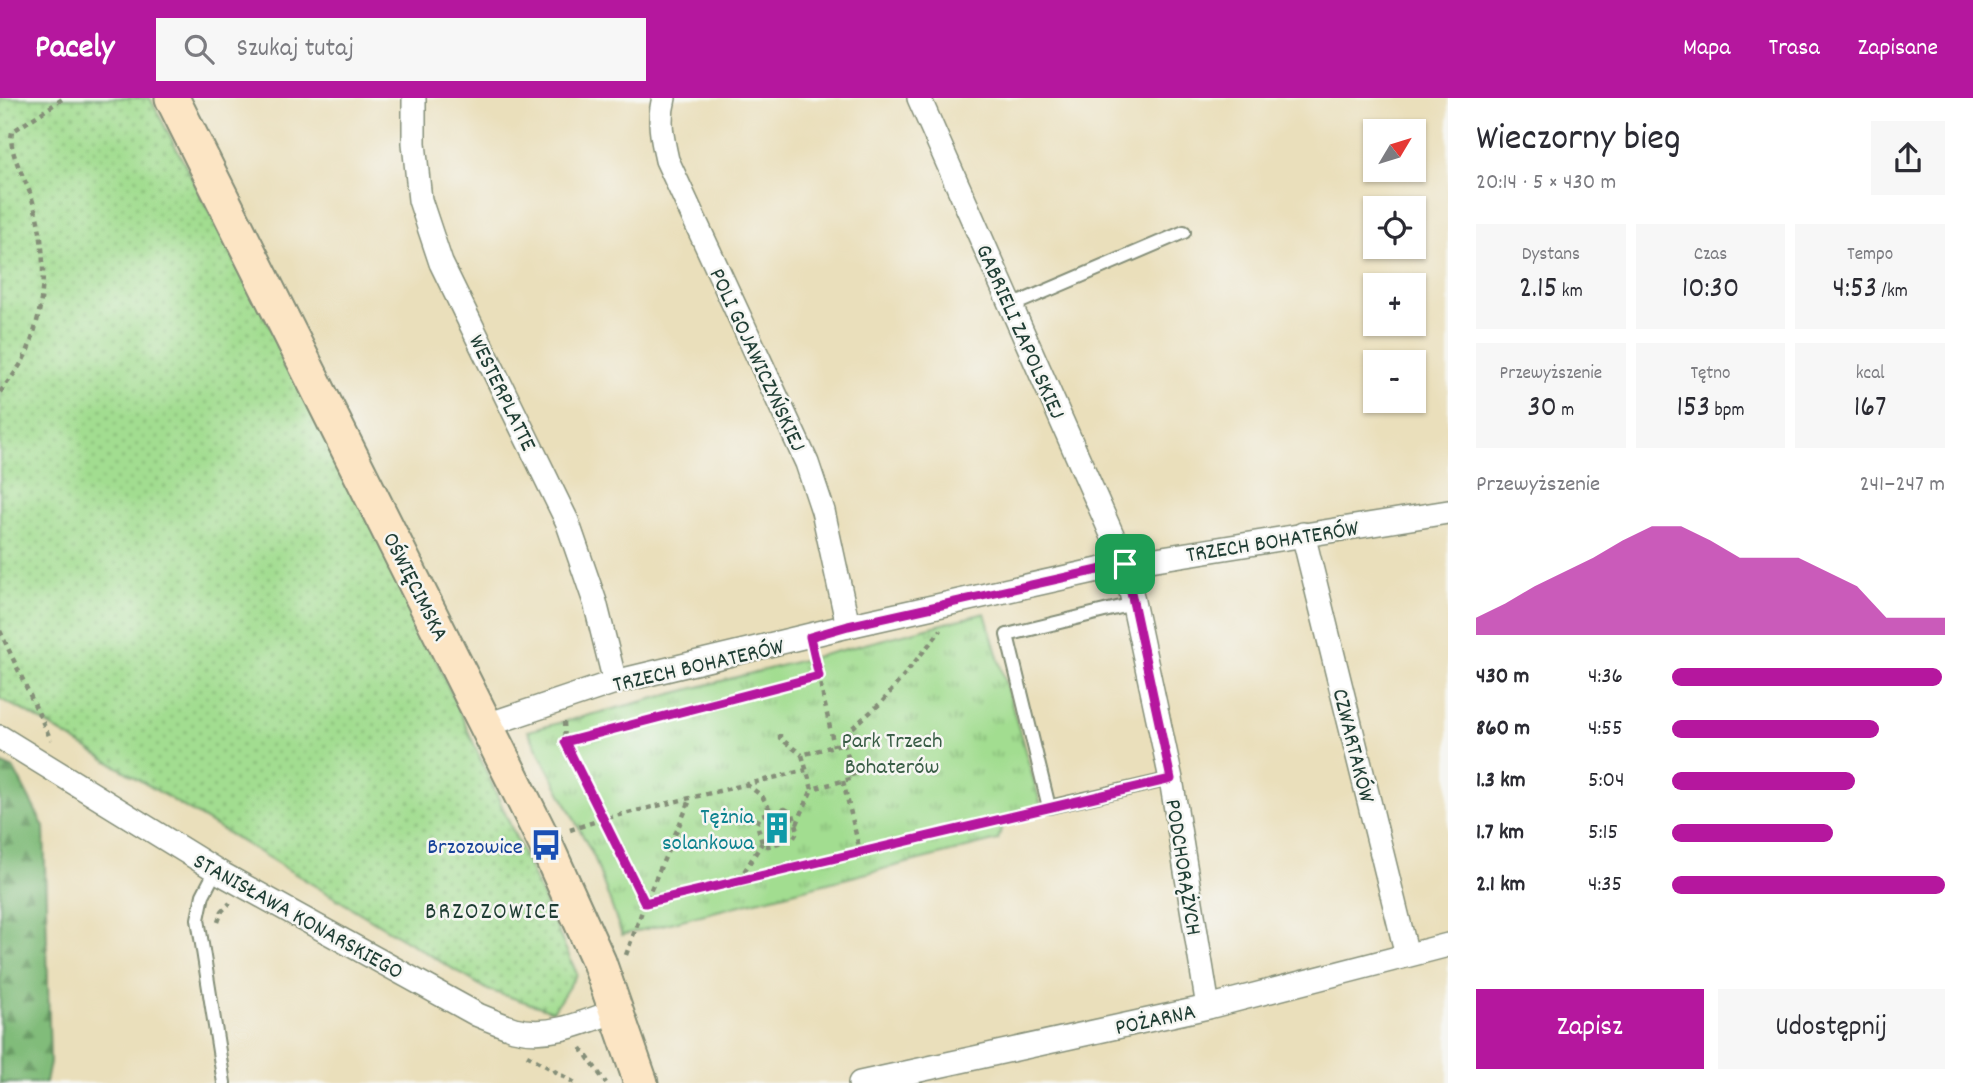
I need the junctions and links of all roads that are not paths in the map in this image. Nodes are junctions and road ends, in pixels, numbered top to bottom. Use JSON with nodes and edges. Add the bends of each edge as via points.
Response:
{"nodes":[{"id":1,"x":173,"y":98,"type":"edge"},
{"id":2,"x":414,"y":98,"type":"edge"},
{"id":3,"x":664,"y":98,"type":"edge"},
{"id":4,"x":919,"y":98,"type":"edge"},
{"id":5,"x":1184,"y":232,"type":"dead end"},
{"id":6,"x":1011,"y":306,"type":"junction"},
{"id":7,"x":1448,"y":512,"type":"edge"},
{"id":8,"x":1303,"y":534,"type":"junction"},
{"id":9,"x":1125,"y":564,"type":"junction"},
{"id":10,"x":1133,"y":604,"type":"junction"},
{"id":11,"x":848,"y":626,"type":"junction"},
{"id":12,"x":615,"y":682,"type":"junction"},
{"id":13,"x":486,"y":725,"type":"junction"},
{"id":14,"x":0,"y":737,"type":"edge"},
{"id":15,"x":1171,"y":779,"type":"junction"},
{"id":16,"x":216,"y":870,"type":"junction"},
{"id":17,"x":1448,"y":945,"type":"edge"},
{"id":18,"x":1407,"y":955,"type":"junction"},
{"id":19,"x":1208,"y":1007,"type":"junction"},
{"id":20,"x":615,"y":1011,"type":"junction"},
{"id":21,"x":225,"y":1083,"type":"edge"},
{"id":22,"x":641,"y":1083,"type":"edge"},
{"id":23,"x":860,"y":1083,"type":"edge"}],
"edges":[{"from":1,"to":13,"type":"street","name":"OŚWIĘCIMSKA"},
{"from":2,"to":12,"type":"street","name":"WESTERPLATTE","via":[[420,201],[441,263],[567,521],[595,602]]},
{"from":3,"to":11,"type":"street","name":"POLI GOJAWICZYŃSKIEJ","via":[[660,114],[667,160],[807,463],[823,511]]},
{"from":4,"to":6,"type":"street","name":"GABRIELI ZAPOLSKIEJ"},
{"from":5,"to":6,"type":"lane"},
{"from":6,"to":9,"type":"street","name":"GABRIELI ZAPOLSKIEJ"},
{"from":7,"to":8,"type":"street","name":"TRZECH BOHATERÓW"},
{"from":8,"to":9,"type":"street","name":"TRZECH BOHATERÓW"},
{"from":8,"to":18,"type":"street","name":"CZWARTAKÓW"},
{"from":9,"to":10,"type":"street","name":"PODCHORĄŻYCH"},
{"from":9,"to":11,"type":"street","name":"TRZECH BOHATERÓW"},
{"from":10,"to":15,"type":"street","name":"PODCHORĄŻYCH"},
{"from":10,"to":15,"type":"lane","via":[[1007,635],[1049,807]]},
{"from":11,"to":12,"type":"street","name":"TRZECH BOHATERÓW"},
{"from":12,"to":13,"type":"street","name":"TRZECH BOHATERÓW"},
{"from":13,"to":20,"type":"street","name":"OŚWIĘCIMSKA","via":[[594,950]]},
{"from":14,"to":16,"type":"street","name":"STANISŁAWA KONARSKIEGO"},
{"from":15,"to":19,"type":"street","name":"PODCHORĄŻYCH"},
{"from":16,"to":20,"type":"street","name":"STANISŁAWA KONARSKIEGO","via":[[478,1015],[516,1029],[571,1028]]},
{"from":16,"to":21,"type":"lane","via":[[203,895],[198,919]]},
{"from":17,"to":18,"type":"street","name":"POŻARNA"},
{"from":18,"to":19,"type":"street","name":"POŻARNA"},
{"from":19,"to":23,"type":"street","name":"POŻARNA"},
{"from":20,"to":22,"type":"street","name":"OŚWIĘCIMSKA"}]}
